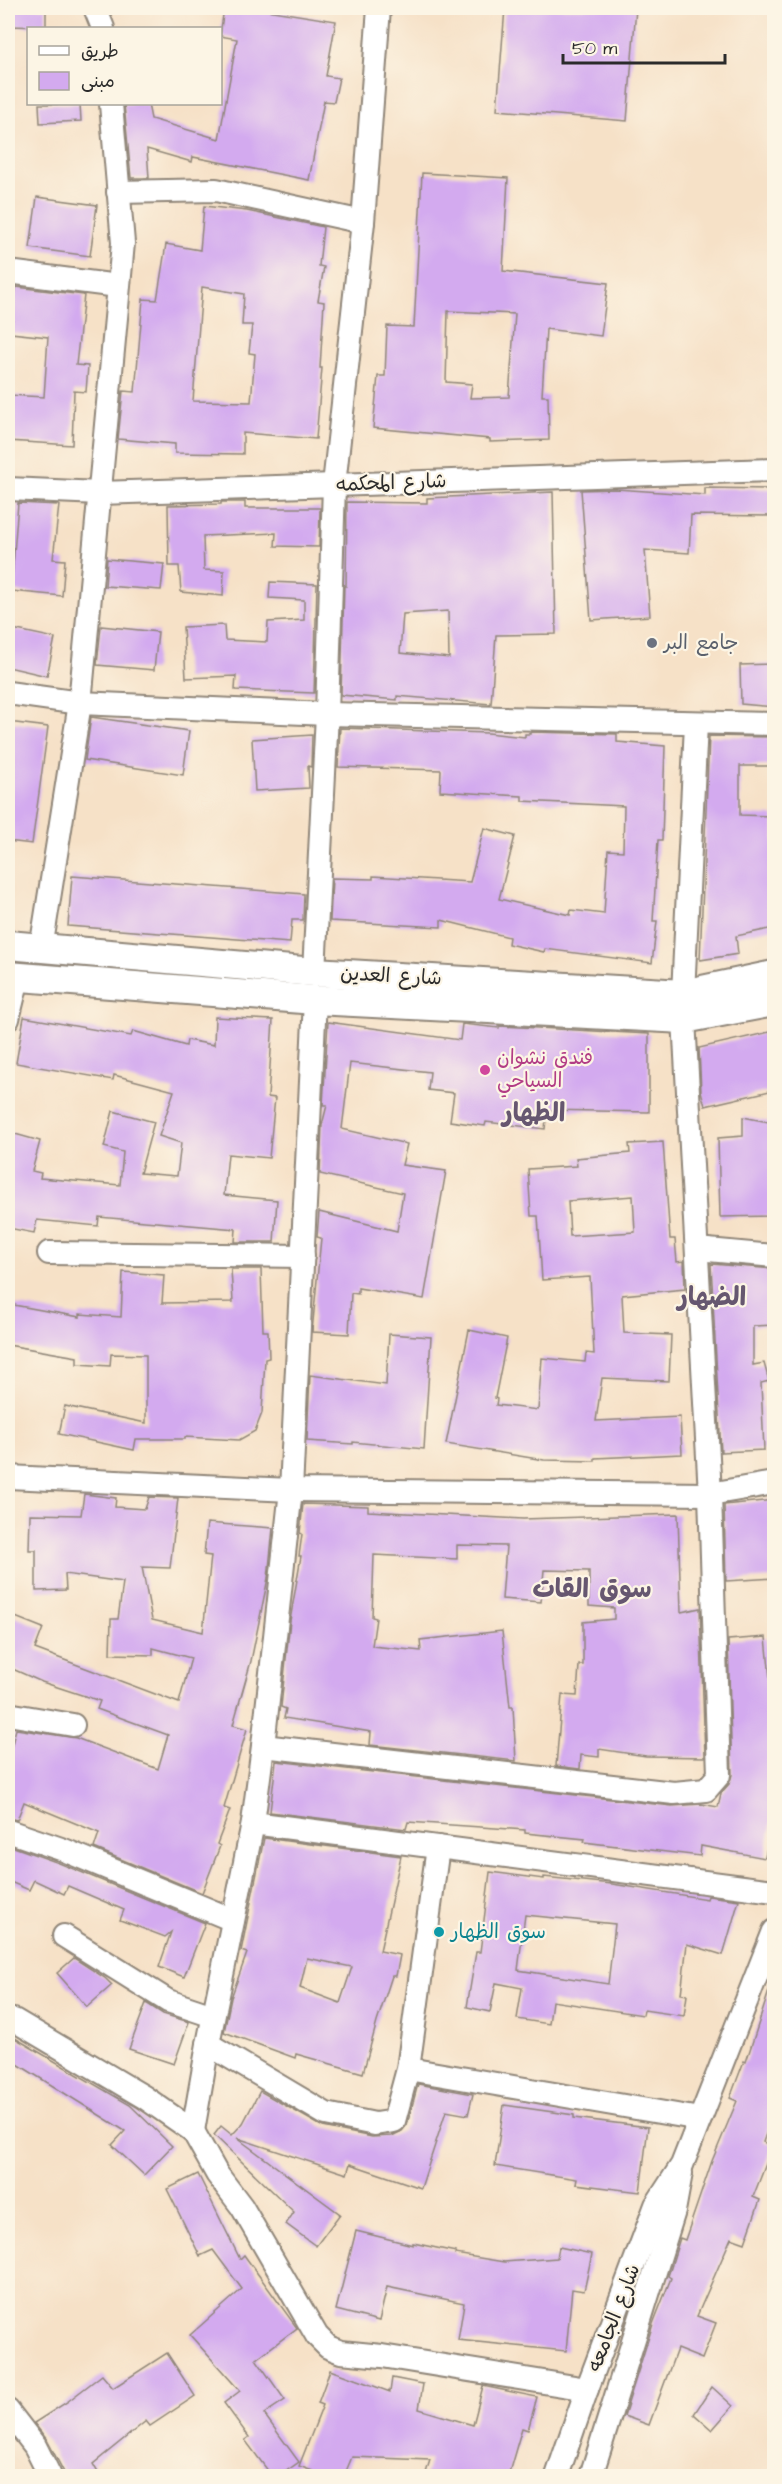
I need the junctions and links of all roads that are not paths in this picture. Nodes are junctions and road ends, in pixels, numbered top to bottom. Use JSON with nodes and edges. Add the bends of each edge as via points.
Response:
{"nodes":[{"id":1,"x":95,"y":8,"type":"edge"},
{"id":2,"x":375,"y":8,"type":"edge"},
{"id":3,"x":103,"y":27,"type":"edge"},
{"id":4,"x":111,"y":105,"type":"edge"},
{"id":5,"x":118,"y":192,"type":"junction"},
{"id":6,"x":363,"y":222,"type":"junction"},
{"id":7,"x":8,"y":272,"type":"edge"},
{"id":8,"x":118,"y":286,"type":"junction"},
{"id":9,"x":774,"y":470,"type":"edge"},
{"id":10,"x":334,"y":485,"type":"junction"},
{"id":11,"x":8,"y":489,"type":"edge"},
{"id":12,"x":100,"y":493,"type":"junction"},
{"id":13,"x":8,"y":693,"type":"edge"},
{"id":14,"x":80,"y":703,"type":"junction"},
{"id":15,"x":327,"y":714,"type":"junction"},
{"id":16,"x":696,"y":724,"type":"junction"},
{"id":17,"x":774,"y":724,"type":"edge"},
{"id":18,"x":8,"y":945,"type":"edge"},
{"id":19,"x":41,"y":949,"type":"junction"},
{"id":20,"x":314,"y":972,"type":"junction"},
{"id":21,"x":774,"y":975,"type":"edge"},
{"id":22,"x":13,"y":977,"type":"edge"},
{"id":23,"x":315,"y":1000,"type":"junction"},
{"id":24,"x":774,"y":1002,"type":"edge"},
{"id":25,"x":683,"y":1007,"type":"junction"},
{"id":26,"x":8,"y":1019,"type":"edge"},
{"id":27,"x":697,"y":1249,"type":"junction"},
{"id":28,"x":49,"y":1253,"type":"dead end"},
{"id":29,"x":303,"y":1256,"type":"junction"},
{"id":30,"x":774,"y":1256,"type":"edge"},
{"id":31,"x":8,"y":1477,"type":"edge"},
{"id":32,"x":774,"y":1483,"type":"edge"},
{"id":33,"x":291,"y":1490,"type":"junction"},
{"id":34,"x":710,"y":1494,"type":"junction"},
{"id":35,"x":8,"y":1714,"type":"edge"},
{"id":36,"x":72,"y":1725,"type":"dead end"},
{"id":37,"x":263,"y":1746,"type":"junction"},
{"id":38,"x":253,"y":1823,"type":"junction"},
{"id":39,"x":8,"y":1831,"type":"edge"},
{"id":40,"x":438,"y":1847,"type":"junction"},
{"id":41,"x":774,"y":1891,"type":"edge"},
{"id":42,"x":233,"y":1920,"type":"junction"},
{"id":43,"x":774,"y":1931,"type":"edge"},
{"id":44,"x":64,"y":1936,"type":"dead end"},
{"id":45,"x":213,"y":2016,"type":"junction"},
{"id":46,"x":8,"y":2020,"type":"edge"},
{"id":47,"x":208,"y":2044,"type":"junction"},
{"id":48,"x":408,"y":2070,"type":"junction"},
{"id":49,"x":700,"y":2120,"type":"junction"},
{"id":50,"x":193,"y":2131,"type":"junction"},
{"id":51,"x":682,"y":2165,"type":"junction"},
{"id":52,"x":587,"y":2389,"type":"junction"},
{"id":53,"x":8,"y":2411,"type":"edge"},
{"id":54,"x":50,"y":2476,"type":"edge"},
{"id":55,"x":557,"y":2476,"type":"edge"},
{"id":56,"x":591,"y":2476,"type":"edge"}],
"edges":[{"from":1,"to":3,"type":"street"},
{"from":2,"to":6,"type":"street"},
{"from":4,"to":5,"type":"street"},
{"from":5,"to":6,"type":"street","via":[[216,190]]},
{"from":5,"to":8,"type":"street","via":[[123,243]]},
{"from":6,"to":10,"type":"street"},
{"from":7,"to":8,"type":"street"},
{"from":8,"to":12,"type":"street"},
{"from":9,"to":10,"type":"street","name":"شارع المحكمه"},
{"from":10,"to":12,"type":"street","name":"شارع المحكمه"},
{"from":10,"to":15,"type":"street"},
{"from":11,"to":12,"type":"street","name":"شارع المحكمه"},
{"from":12,"to":14,"type":"street"},
{"from":13,"to":14,"type":"street"},
{"from":14,"to":15,"type":"street"},
{"from":14,"to":19,"type":"street"},
{"from":15,"to":16,"type":"street"},
{"from":15,"to":20,"type":"street"},
{"from":16,"to":17,"type":"street"},
{"from":16,"to":25,"type":"street"},
{"from":18,"to":19,"type":"main road","name":"شارع العدين"},
{"from":19,"to":20,"type":"main road","name":"شارع العدين"},
{"from":20,"to":25,"type":"main road","name":"شارع العدين"},
{"from":21,"to":25,"type":"main road","name":"شارع العدين"},
{"from":22,"to":23,"type":"main road","name":"شارع العدين"},
{"from":22,"to":26,"type":"street"},
{"from":23,"to":25,"type":"main road","name":"شارع العدين"},
{"from":23,"to":29,"type":"street"},
{"from":24,"to":25,"type":"main road","name":"شارع العدين"},
{"from":25,"to":27,"type":"street"},
{"from":27,"to":30,"type":"street"},
{"from":27,"to":34,"type":"street"},
{"from":28,"to":29,"type":"street"},
{"from":29,"to":33,"type":"street"},
{"from":31,"to":33,"type":"street"},
{"from":32,"to":34,"type":"street"},
{"from":33,"to":34,"type":"street"},
{"from":33,"to":37,"type":"street"},
{"from":34,"to":37,"type":"street","via":[[719,1775],[706,1790],[674,1793]]},
{"from":35,"to":36,"type":"street"},
{"from":37,"to":38,"type":"street"},
{"from":38,"to":40,"type":"street"},
{"from":38,"to":42,"type":"street"},
{"from":39,"to":42,"type":"street"},
{"from":40,"to":41,"type":"street"},
{"from":40,"to":48,"type":"street"},
{"from":42,"to":45,"type":"street"},
{"from":43,"to":49,"type":"street","name":"شارع الجامعه"},
{"from":44,"to":45,"type":"street","via":[[168,2001]]},
{"from":45,"to":47,"type":"street"},
{"from":46,"to":50,"type":"street","via":[[14,2019]]},
{"from":47,"to":48,"type":"street","via":[[326,2114],[375,2124],[394,2121]]},
{"from":47,"to":50,"type":"street"},
{"from":48,"to":49,"type":"street"},
{"from":49,"to":51,"type":"street","name":"شارع الجامعه"},
{"from":50,"to":52,"type":"street","via":[[317,2336],[328,2347]]},
{"from":51,"to":52,"type":"street","name":"شارع الجامعه","via":[[656,2205]]},
{"from":51,"to":56,"type":"street","name":"شارع الجامعه","via":[[674,2211]]},
{"from":52,"to":55,"type":"street","name":"شارع الجامعه"},
{"from":53,"to":54,"type":"street","via":[[35,2446]]}]}
